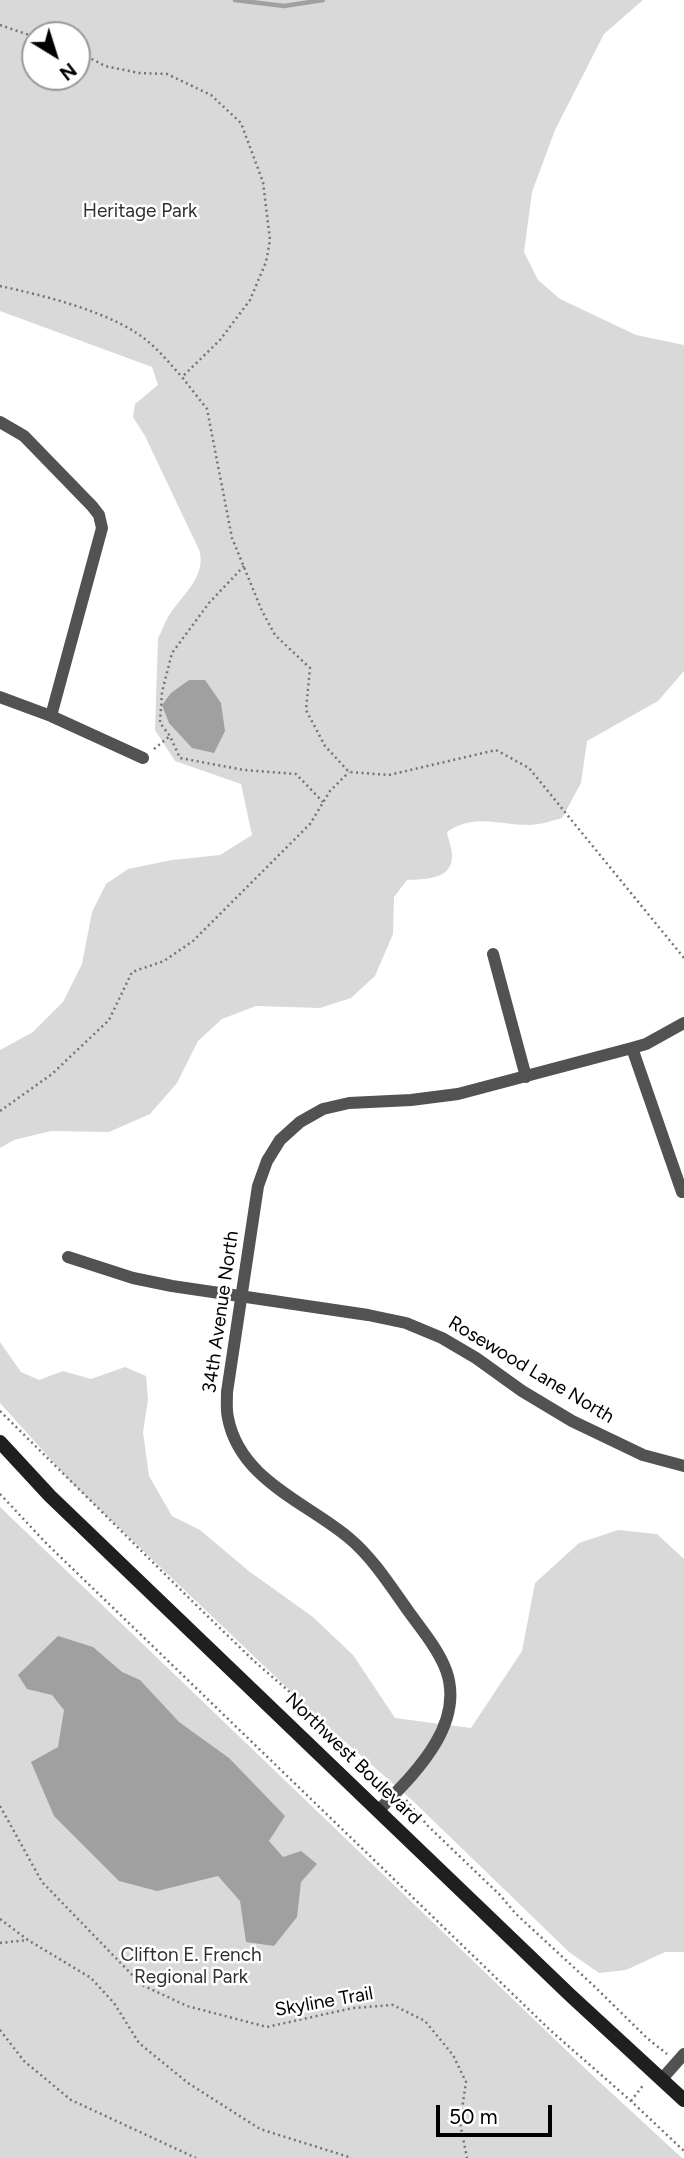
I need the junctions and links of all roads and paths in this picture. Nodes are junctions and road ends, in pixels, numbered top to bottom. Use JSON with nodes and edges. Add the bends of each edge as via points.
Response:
{"nodes":[{"id":1,"x":0,"y":25,"type":"edge"},
{"id":2,"x":21,"y":32,"type":"edge"},
{"id":3,"x":91,"y":58,"type":"edge"},
{"id":4,"x":0,"y":286,"type":"edge"},
{"id":5,"x":182,"y":377,"type":"junction"},
{"id":6,"x":0,"y":422,"type":"edge"},
{"id":7,"x":244,"y":566,"type":"junction"},
{"id":8,"x":0,"y":697,"type":"edge"},
{"id":9,"x":51,"y":716,"type":"junction"},
{"id":10,"x":170,"y":736,"type":"junction"},
{"id":11,"x":143,"y":758,"type":"joint"},
{"id":12,"x":349,"y":772,"type":"junction"},
{"id":13,"x":323,"y":803,"type":"junction"},
{"id":14,"x":493,"y":954,"type":"dead end"},
{"id":15,"x":684,"y":958,"type":"edge"},
{"id":16,"x":684,"y":1023,"type":"edge"},
{"id":17,"x":632,"y":1048,"type":"junction"},
{"id":18,"x":526,"y":1077,"type":"junction"},
{"id":19,"x":0,"y":1111,"type":"edge"},
{"id":20,"x":682,"y":1192,"type":"dead end"},
{"id":21,"x":68,"y":1256,"type":"dead end"},
{"id":22,"x":242,"y":1296,"type":"junction"},
{"id":23,"x":0,"y":1411,"type":"edge"},
{"id":24,"x":0,"y":1442,"type":"edge"},
{"id":25,"x":684,"y":1466,"type":"edge"},
{"id":26,"x":0,"y":1494,"type":"edge"},
{"id":27,"x":397,"y":1792,"type":"junction"},
{"id":28,"x":0,"y":1806,"type":"edge"},
{"id":29,"x":379,"y":1810,"type":"junction"},
{"id":30,"x":0,"y":1919,"type":"edge"},
{"id":31,"x":28,"y":1940,"type":"junction"},
{"id":32,"x":0,"y":1943,"type":"edge"},
{"id":33,"x":0,"y":2030,"type":"edge"},
{"id":34,"x":664,"y":2052,"type":"dead end"},
{"id":35,"x":684,"y":2054,"type":"edge"},
{"id":36,"x":661,"y":2080,"type":"junction"},
{"id":37,"x":684,"y":2100,"type":"edge"},
{"id":38,"x":684,"y":2151,"type":"edge"},
{"id":39,"x":196,"y":2158,"type":"edge"},
{"id":40,"x":352,"y":2158,"type":"edge"},
{"id":41,"x":467,"y":2158,"type":"edge"}],
"edges":[{"from":1,"to":2,"type":"path"},
{"from":3,"to":5,"type":"path","via":[[139,73],[167,74],[211,95],[241,123],[263,182],[270,240],[266,262],[243,310]]},
{"from":4,"to":5,"type":"path","via":[[108,317],[151,343]]},
{"from":5,"to":7,"type":"path","via":[[207,409],[233,538]]},
{"from":6,"to":9,"type":"street","via":[[24,436],[82,496],[99,516],[102,528]]},
{"from":7,"to":10,"type":"path","via":[[172,653],[160,723]]},
{"from":7,"to":12,"type":"path","via":[[275,635],[310,668],[306,710],[325,746]]},
{"from":8,"to":9,"type":"street"},
{"from":9,"to":11,"type":"street"},
{"from":10,"to":11,"type":"path"},
{"from":10,"to":13,"type":"path","via":[[180,758],[296,774]]},
{"from":12,"to":13,"type":"path"},
{"from":12,"to":15,"type":"path","via":[[389,775],[496,750],[530,768]]},
{"from":13,"to":19,"type":"path","via":[[310,824],[193,941],[164,961],[132,972],[109,1020],[52,1074]]},
{"from":14,"to":18,"type":"street"},
{"from":16,"to":17,"type":"street","name":"34th Avenue North"},
{"from":17,"to":18,"type":"street","name":"34th Avenue North"},
{"from":17,"to":20,"type":"street"},
{"from":18,"to":22,"type":"street","name":"34th Avenue North","via":[[458,1094],[349,1103],[323,1109],[300,1122],[280,1140],[258,1186]]},
{"from":21,"to":22,"type":"street","name":"Rosewood Lane North","via":[[133,1278]]},
{"from":22,"to":25,"type":"street","name":"Rosewood Lane North","via":[[406,1323],[442,1338],[572,1421],[643,1455]]},
{"from":22,"to":27,"type":"street","name":"34th Avenue North","via":[[227,1392],[228,1418],[236,1442],[268,1482],[351,1539],[370,1559],[446,1671],[451,1692],[441,1736]]},
{"from":23,"to":27,"type":"path","via":[[382,1784]]},
{"from":24,"to":29,"type":"main road","name":"Northwest Boulevard","via":[[50,1496]]},
{"from":26,"to":38,"type":"path","via":[[449,1933]]},
{"from":27,"to":29,"type":"street","name":"34th Avenue North"},
{"from":27,"to":34,"type":"path","via":[[516,1914]]},
{"from":28,"to":41,"type":"path","name":"Skyline Trail","via":[[42,1882],[142,1985],[187,2006],[267,2027],[353,2008],[393,2005],[425,2021],[453,2055],[466,2082],[460,2123]]},
{"from":29,"to":36,"type":"main road","name":"Northwest Boulevard"},
{"from":30,"to":31,"type":"path"},
{"from":31,"to":32,"type":"path"},
{"from":31,"to":40,"type":"path","via":[[91,1978],[114,2003],[139,2043],[188,2083],[260,2129]]},
{"from":33,"to":39,"type":"path","via":[[24,2060],[71,2100]]},
{"from":35,"to":36,"type":"street"},
{"from":36,"to":37,"type":"main road","name":"Northwest Boulevard"}]}
